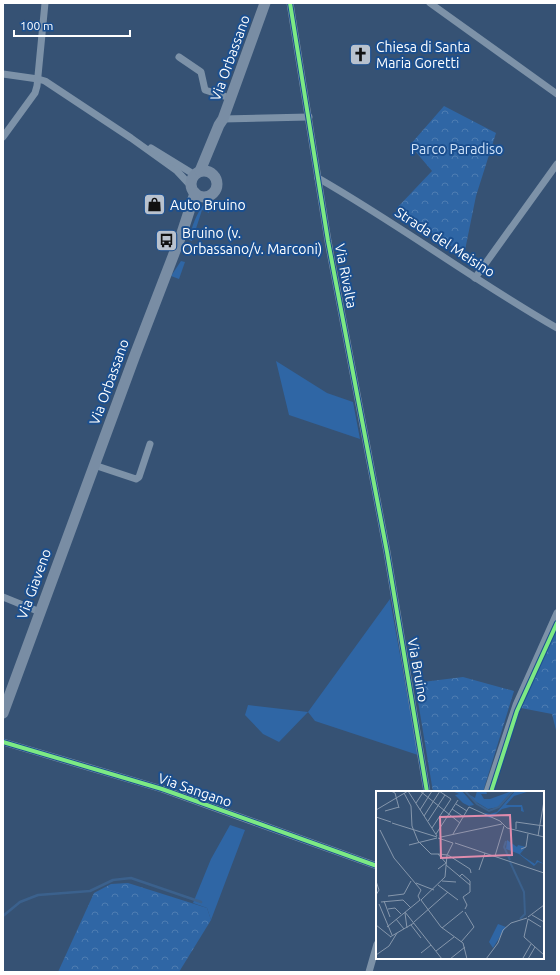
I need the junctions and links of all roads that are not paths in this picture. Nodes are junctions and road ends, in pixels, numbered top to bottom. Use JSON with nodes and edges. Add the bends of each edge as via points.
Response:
{"nodes":[{"id":1,"x":45,"y":3,"type":"edge"},
{"id":2,"x":290,"y":3,"type":"edge"},
{"id":3,"x":430,"y":3,"type":"edge"},
{"id":4,"x":266,"y":5,"type":"edge"},
{"id":5,"x":179,"y":57,"type":"dead end"},
{"id":6,"x":3,"y":74,"type":"edge"},
{"id":7,"x":38,"y":79,"type":"junction"},
{"id":8,"x":557,"y":94,"type":"edge"},
{"id":9,"x":230,"y":98,"type":"junction"},
{"id":10,"x":309,"y":117,"type":"junction"},
{"id":11,"x":223,"y":119,"type":"junction"},
{"id":12,"x":3,"y":137,"type":"edge"},
{"id":13,"x":131,"y":138,"type":"junction"},
{"id":14,"x":557,"y":164,"type":"edge"},
{"id":15,"x":213,"y":174,"type":"junction"},
{"id":16,"x":318,"y":178,"type":"junction"},
{"id":17,"x":197,"y":184,"type":"junction"},
{"id":18,"x":475,"y":278,"type":"junction"},
{"id":19,"x":556,"y":326,"type":"edge"},
{"id":20,"x":150,"y":444,"type":"dead end"},
{"id":21,"x":94,"y":465,"type":"junction"},
{"id":22,"x":386,"y":552,"type":"joint"},
{"id":23,"x":3,"y":597,"type":"edge"},
{"id":24,"x":40,"y":612,"type":"junction"},
{"id":25,"x":557,"y":613,"type":"edge"},
{"id":26,"x":3,"y":713,"type":"edge"},
{"id":27,"x":3,"y":742,"type":"edge"},
{"id":28,"x":427,"y":791,"type":"edge"},
{"id":29,"x":487,"y":791,"type":"edge"},
{"id":30,"x":376,"y":866,"type":"edge"},
{"id":31,"x":376,"y":947,"type":"edge"},
{"id":32,"x":368,"y":972,"type":"edge"}],
"edges":[{"from":1,"to":7,"type":"street"},
{"from":2,"to":10,"type":"street","name":"Via Rivalta"},
{"from":3,"to":8,"type":"street"},
{"from":4,"to":9,"type":"main road","name":"Via Orbassano"},
{"from":5,"to":9,"type":"street","via":[[201,72],[205,90]]},
{"from":6,"to":7,"type":"street"},
{"from":7,"to":12,"type":"street","via":[[35,93]]},
{"from":7,"to":13,"type":"street","via":[[45,81]]},
{"from":9,"to":11,"type":"main road","name":"Via Orbassano"},
{"from":10,"to":11,"type":"street"},
{"from":10,"to":16,"type":"street","name":"Via Rivalta"},
{"from":11,"to":15,"type":"main road","name":"Via Orbassano","via":[[212,164]]},
{"from":11,"to":17,"type":"main road","name":"Via Orbassano"},
{"from":13,"to":17,"type":"street"},
{"from":13,"to":17,"type":"street"},
{"from":14,"to":18,"type":"street"},
{"from":15,"to":17,"type":"main road","via":[[207,171]]},
{"from":15,"to":17,"type":"main road","name":"Via Orbassano","via":[[218,181],[216,190],[210,196]]},
{"from":16,"to":18,"type":"street","name":"Strada del Meisino"},
{"from":16,"to":22,"type":"street","name":"Via Rivalta"},
{"from":17,"to":21,"type":"main road","name":"Via Orbassano","via":[[182,233]]},
{"from":18,"to":19,"type":"street","name":"Strada del Meisino"},
{"from":20,"to":21,"type":"street","via":[[139,477],[136,479]]},
{"from":21,"to":24,"type":"main road","name":"Via Giaveno"},
{"from":22,"to":28,"type":"street","name":"Via Bruino"},
{"from":23,"to":24,"type":"street"},
{"from":24,"to":26,"type":"main road","name":"Via Giaveno"},
{"from":25,"to":29,"type":"street","via":[[516,705]]},
{"from":27,"to":30,"type":"street","name":"Via Sangano","via":[[162,789]]},
{"from":31,"to":32,"type":"street"}]}
